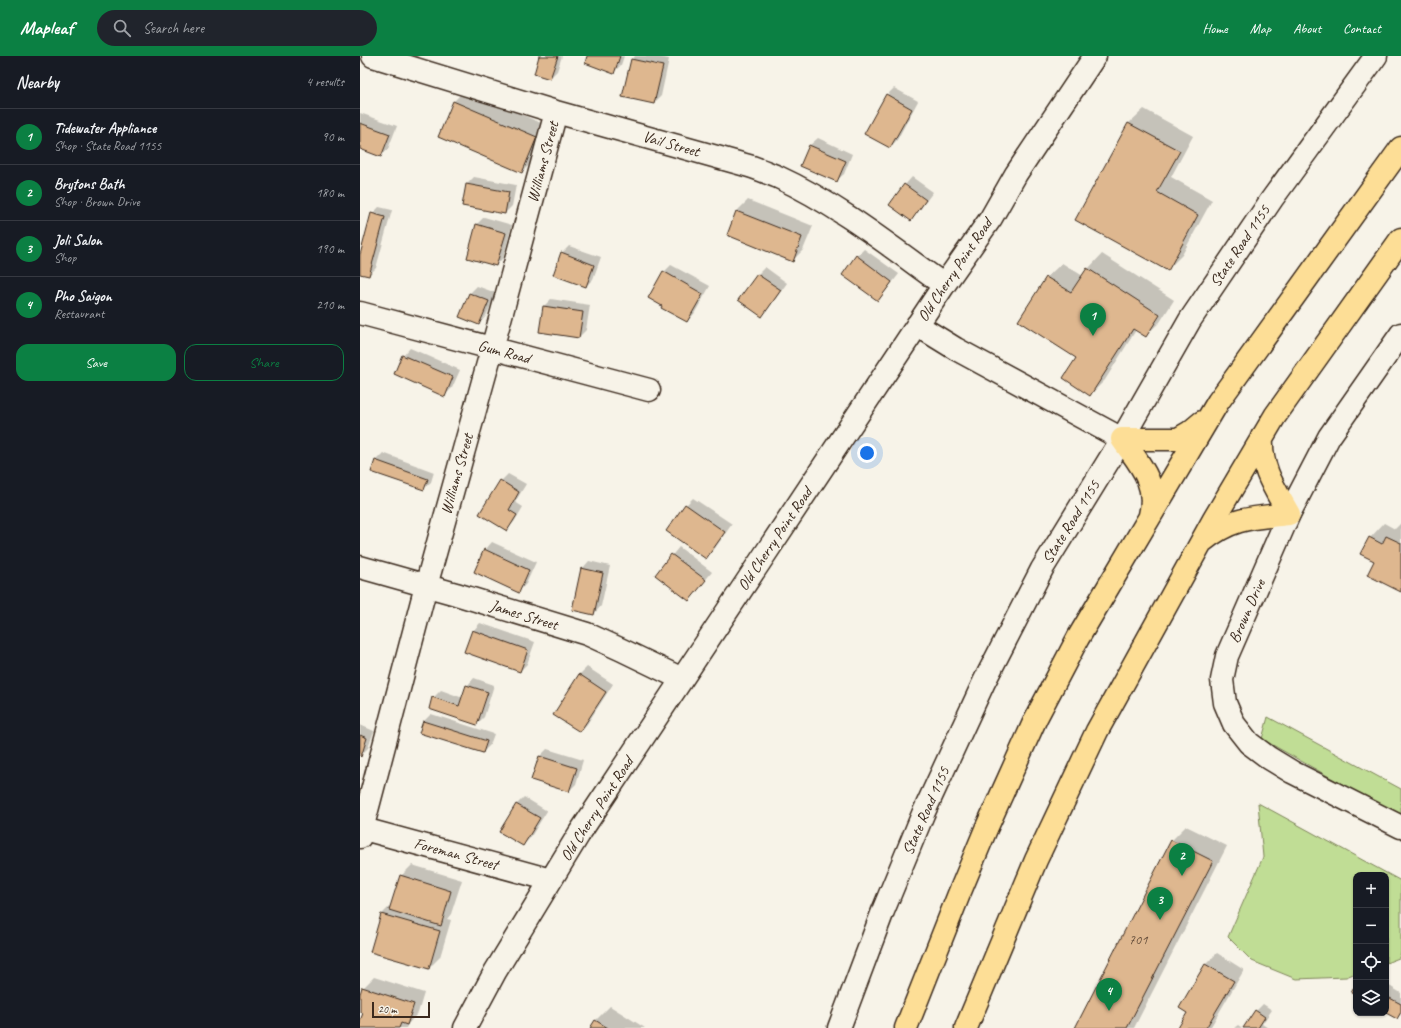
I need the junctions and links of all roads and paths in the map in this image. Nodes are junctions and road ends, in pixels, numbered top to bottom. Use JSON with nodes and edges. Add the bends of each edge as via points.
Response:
{"nodes":[{"id":1,"x":373,"y":56,"type":"edge"},
{"id":2,"x":1095,"y":56,"type":"edge"},
{"id":3,"x":1376,"y":56,"type":"edge"},
{"id":4,"x":414,"y":62,"type":"edge"},
{"id":5,"x":556,"y":112,"type":"junction"},
{"id":6,"x":1401,"y":148,"type":"edge"},
{"id":7,"x":1401,"y":239,"type":"edge"},
{"id":8,"x":944,"y":285,"type":"junction"},
{"id":9,"x":360,"y":313,"type":"edge"},
{"id":10,"x":917,"y":325,"type":"junction"},
{"id":11,"x":1401,"y":334,"type":"edge"},
{"id":12,"x":492,"y":349,"type":"junction"},
{"id":13,"x":649,"y":390,"type":"dead end"},
{"id":14,"x":1218,"y":402,"type":"junction"},
{"id":15,"x":1262,"y":437,"type":"junction"},
{"id":16,"x":1122,"y":439,"type":"junction"},
{"id":17,"x":1289,"y":514,"type":"junction"},
{"id":18,"x":1148,"y":522,"type":"junction"},
{"id":19,"x":1201,"y":543,"type":"junction"},
{"id":20,"x":360,"y":567,"type":"edge"},
{"id":21,"x":426,"y":586,"type":"junction"},
{"id":22,"x":682,"y":679,"type":"junction"},
{"id":23,"x":1401,"y":827,"type":"edge"},
{"id":24,"x":361,"y":831,"type":"edge"},
{"id":25,"x":551,"y":880,"type":"junction"},
{"id":26,"x":464,"y":1028,"type":"edge"},
{"id":27,"x":839,"y":1028,"type":"edge"},
{"id":28,"x":906,"y":1028,"type":"edge"},
{"id":29,"x":966,"y":1028,"type":"edge"}],
"edges":[{"from":1,"to":4,"type":"street","name":"Vail Street"},
{"from":2,"to":8,"type":"street","name":"Old Cherry Point Road"},
{"from":3,"to":16,"type":"street","name":"State Road 1155","via":[[1272,199],[1190,320]]},
{"from":4,"to":5,"type":"street","name":"Vail Street"},
{"from":5,"to":8,"type":"street","name":"Vail Street","via":[[749,166],[777,177],[804,190],[855,222]]},
{"from":5,"to":12,"type":"street","name":"Williams Street"},
{"from":6,"to":14,"type":"highway"},
{"from":7,"to":15,"type":"highway"},
{"from":8,"to":10,"type":"street","name":"Old Cherry Point Road"},
{"from":9,"to":12,"type":"street","name":"Gum Road"},
{"from":10,"to":16,"type":"street","via":[[956,349]]},
{"from":10,"to":22,"type":"street","name":"Old Cherry Point Road"},
{"from":11,"to":17,"type":"street","name":"Brown Drive","via":[[1329,437]]},
{"from":12,"to":13,"type":"street","name":"Gum Road"},
{"from":12,"to":21,"type":"street","name":"Williams Street"},
{"from":14,"to":16,"type":"highway","via":[[1201,423],[1178,439]]},
{"from":14,"to":18,"type":"highway"},
{"from":15,"to":17,"type":"highway","via":[[1261,449],[1265,469]]},
{"from":15,"to":19,"type":"highway"},
{"from":16,"to":18,"type":"highway","via":[[1147,475],[1151,487]]},
{"from":16,"to":27,"type":"street","name":"State Road 1155","via":[[1042,569],[984,682],[923,814],[883,910]]},
{"from":17,"to":19,"type":"highway","via":[[1243,519],[1220,528]]},
{"from":17,"to":23,"type":"street","name":"Brown Drive","via":[[1227,656],[1222,680],[1225,703],[1234,724],[1249,743],[1269,758]]},
{"from":18,"to":28,"type":"highway","via":[[1078,638],[1036,718],[959,894]]},
{"from":19,"to":29,"type":"highway","via":[[1097,731],[1036,860]]},
{"from":20,"to":21,"type":"street","name":"James Street"},
{"from":21,"to":22,"type":"street","name":"James Street","via":[[587,634]]},
{"from":21,"to":24,"type":"street","name":"Williams Street"},
{"from":22,"to":25,"type":"street","name":"Old Cherry Point Road"},
{"from":24,"to":25,"type":"street","name":"Foreman Street"},
{"from":25,"to":26,"type":"street","name":"Old Cherry Point Road"}]}
